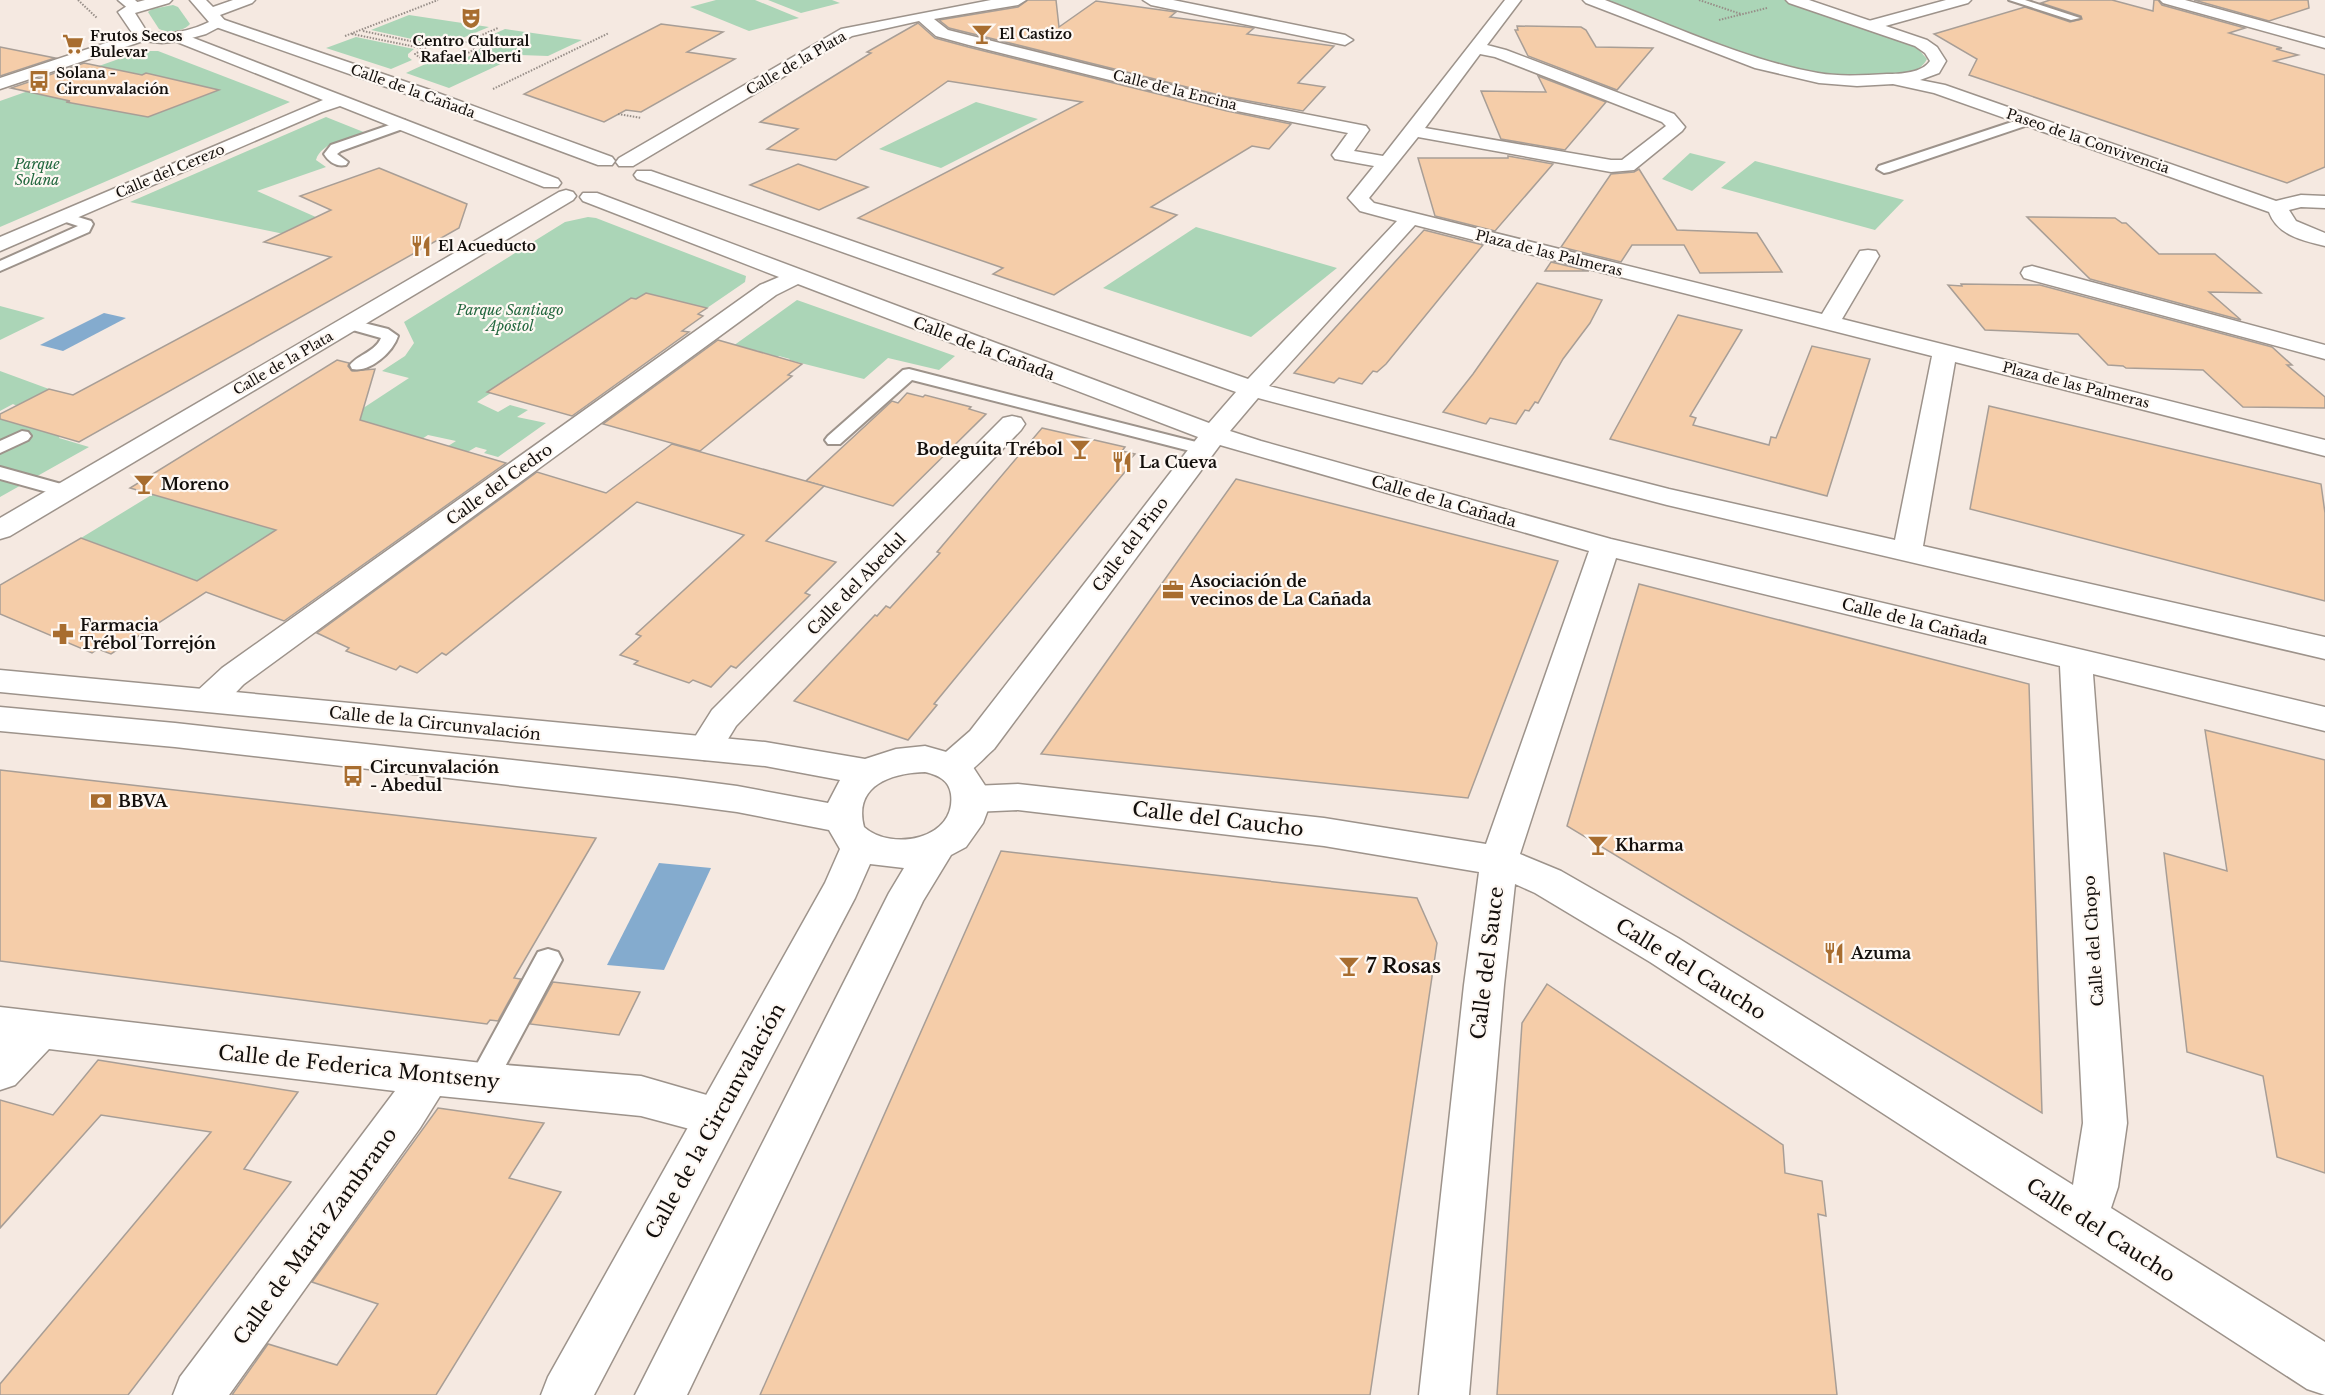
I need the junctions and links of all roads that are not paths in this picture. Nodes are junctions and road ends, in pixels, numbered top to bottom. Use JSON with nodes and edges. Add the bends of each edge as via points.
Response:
{"nodes":[{"id":1,"x":164,"y":0,"type":"edge"},
{"id":2,"x":198,"y":0,"type":"edge"},
{"id":3,"x":248,"y":0,"type":"edge"},
{"id":4,"x":1018,"y":0,"type":"edge"},
{"id":5,"x":1151,"y":0,"type":"edge"},
{"id":6,"x":1513,"y":0,"type":"edge"},
{"id":7,"x":1591,"y":0,"type":"edge"},
{"id":8,"x":1648,"y":0,"type":"edge"},
{"id":9,"x":1794,"y":0,"type":"edge"},
{"id":10,"x":1963,"y":0,"type":"edge"},
{"id":11,"x":2014,"y":0,"type":"edge"},
{"id":12,"x":2168,"y":0,"type":"edge"},
{"id":13,"x":131,"y":4,"type":"edge"},
{"id":14,"x":922,"y":16,"type":"junction"},
{"id":15,"x":216,"y":18,"type":"junction"},
{"id":16,"x":2075,"y":18,"type":"dead end"},
{"id":17,"x":1648,"y":21,"type":"junction"},
{"id":18,"x":2325,"y":24,"type":"edge"},
{"id":19,"x":1871,"y":25,"type":"junction"},
{"id":20,"x":2295,"y":34,"type":"junction"},
{"id":21,"x":142,"y":36,"type":"junction"},
{"id":22,"x":178,"y":37,"type":"junction"},
{"id":23,"x":1345,"y":40,"type":"dead end"},
{"id":24,"x":2325,"y":43,"type":"edge"},
{"id":25,"x":1476,"y":48,"type":"junction"},
{"id":26,"x":1933,"y":69,"type":"junction"},
{"id":27,"x":1895,"y":80,"type":"junction"},
{"id":28,"x":0,"y":84,"type":"edge"},
{"id":29,"x":342,"y":100,"type":"junction"},
{"id":30,"x":2030,"y":120,"type":"junction"},
{"id":31,"x":405,"y":124,"type":"junction"},
{"id":32,"x":1413,"y":131,"type":"junction"},
{"id":33,"x":605,"y":161,"type":"junction"},
{"id":34,"x":340,"y":162,"type":"dead end"},
{"id":35,"x":1386,"y":162,"type":"junction"},
{"id":36,"x":635,"y":169,"type":"junction"},
{"id":37,"x":1884,"y":169,"type":"dead end"},
{"id":38,"x":568,"y":183,"type":"junction"},
{"id":39,"x":2303,"y":201,"type":"junction"},
{"id":40,"x":2325,"y":202,"type":"edge"},
{"id":41,"x":2278,"y":208,"type":"junction"},
{"id":42,"x":65,"y":217,"type":"junction"},
{"id":43,"x":1411,"y":218,"type":"junction"},
{"id":44,"x":2325,"y":240,"type":"edge"},
{"id":45,"x":0,"y":245,"type":"edge"},
{"id":46,"x":1868,"y":256,"type":"dead end"},
{"id":47,"x":0,"y":267,"type":"edge"},
{"id":48,"x":2032,"y":273,"type":"dead end"},
{"id":49,"x":796,"y":277,"type":"junction"},
{"id":50,"x":1828,"y":323,"type":"junction"},
{"id":51,"x":348,"y":324,"type":"junction"},
{"id":52,"x":1946,"y":352,"type":"junction"},
{"id":53,"x":2325,"y":352,"type":"edge"},
{"id":54,"x":358,"y":365,"type":"dead end"},
{"id":55,"x":1252,"y":389,"type":"junction"},
{"id":56,"x":1012,"y":424,"type":"dead end"},
{"id":57,"x":22,"y":436,"type":"dead end"},
{"id":58,"x":834,"y":440,"type":"dead end"},
{"id":59,"x":1208,"y":442,"type":"junction"},
{"id":60,"x":0,"y":448,"type":"edge"},
{"id":61,"x":2325,"y":448,"type":"edge"},
{"id":62,"x":0,"y":473,"type":"edge"},
{"id":63,"x":65,"y":491,"type":"junction"},
{"id":64,"x":0,"y":530,"type":"edge"},
{"id":65,"x":1605,"y":546,"type":"junction"},
{"id":66,"x":1907,"y":553,"type":"junction"},
{"id":67,"x":2325,"y":648,"type":"edge"},
{"id":68,"x":2076,"y":660,"type":"junction"},
{"id":69,"x":0,"y":681,"type":"edge"},
{"id":70,"x":208,"y":700,"type":"junction"},
{"id":71,"x":0,"y":719,"type":"edge"},
{"id":72,"x":2325,"y":719,"type":"edge"},
{"id":73,"x":705,"y":748,"type":"junction"},
{"id":74,"x":868,"y":772,"type":"junction"},
{"id":75,"x":962,"y":783,"type":"junction"},
{"id":76,"x":851,"y":832,"type":"junction"},
{"id":77,"x":937,"y":847,"type":"junction"},
{"id":78,"x":1499,"y":861,"type":"junction"},
{"id":79,"x":548,"y":960,"type":"dead end"},
{"id":80,"x":20,"y":1028,"type":"edge"},
{"id":81,"x":0,"y":1071,"type":"edge"},
{"id":82,"x":429,"y":1076,"type":"junction"},
{"id":83,"x":482,"y":1082,"type":"junction"},
{"id":84,"x":716,"y":1116,"type":"junction"},
{"id":85,"x":2084,"y":1219,"type":"junction"},
{"id":86,"x":2325,"y":1371,"type":"edge"},
{"id":87,"x":198,"y":1395,"type":"edge"},
{"id":88,"x":566,"y":1395,"type":"edge"},
{"id":89,"x":660,"y":1395,"type":"edge"},
{"id":90,"x":1444,"y":1395,"type":"edge"}],
"edges":[{"from":1,"to":13,"type":"street"},
{"from":2,"to":15,"type":"street"},
{"from":3,"to":15,"type":"street"},
{"from":4,"to":14,"type":"street","name":"Calle de la Plata"},
{"from":5,"to":23,"type":"street"},
{"from":6,"to":25,"type":"street","name":"Plaza de las Palmeras"},
{"from":7,"to":17,"type":"street","name":"Paseo de la Convivencia"},
{"from":8,"to":17,"type":"street","via":[[1644,9]]},
{"from":9,"to":19,"type":"street"},
{"from":10,"to":19,"type":"street"},
{"from":11,"to":16,"type":"lane"},
{"from":12,"to":20,"type":"street"},
{"from":13,"to":21,"type":"street","via":[[126,12]]},
{"from":14,"to":35,"type":"street","name":"Calle de la Encina","via":[[942,33],[975,42],[1227,104],[1360,130],[1342,155]]},
{"from":14,"to":36,"type":"street","name":"Calle de la Plata","via":[[865,27],[832,40]]},
{"from":15,"to":22,"type":"street","via":[[202,32]]},
{"from":15,"to":33,"type":"street","name":"Calle de la Cañada"},
{"from":17,"to":27,"type":"street","name":"Paseo de la Convivencia","via":[[1788,72],[1819,78]]},
{"from":18,"to":20,"type":"street"},
{"from":19,"to":26,"type":"street","via":[[1931,50],[1938,61]]},
{"from":20,"to":24,"type":"street"},
{"from":21,"to":22,"type":"street"},
{"from":21,"to":28,"type":"street"},
{"from":22,"to":29,"type":"street","name":"Calle de la Cañada"},
{"from":25,"to":32,"type":"street","name":"Plaza de las Palmeras"},
{"from":25,"to":32,"type":"street","via":[[1500,53],[1668,118],[1676,127],[1628,166]]},
{"from":26,"to":27,"type":"street","name":"Paseo de la Convivencia"},
{"from":26,"to":39,"type":"street","name":"Paseo de la Convivencia","via":[[1958,83],[2023,107]]},
{"from":27,"to":30,"type":"street","name":"Paseo de la Convivencia","via":[[1939,89]]},
{"from":29,"to":31,"type":"street","name":"Calle de la Cañada"},
{"from":29,"to":42,"type":"street","name":"Calle del Cerezo"},
{"from":30,"to":37,"type":"lane"},
{"from":30,"to":41,"type":"street","name":"Paseo de la Convivencia"},
{"from":31,"to":34,"type":"lane","via":[[336,148],[330,154]]},
{"from":31,"to":38,"type":"street","name":"Calle de la Cañada"},
{"from":32,"to":35,"type":"street","name":"Plaza de las Palmeras"},
{"from":33,"to":36,"type":"street"},
{"from":33,"to":38,"type":"street"},
{"from":35,"to":43,"type":"street","name":"Plaza de las Palmeras","via":[[1358,198],[1367,207]]},
{"from":36,"to":38,"type":"street","name":"Calle de la Plata","via":[[641,180],[626,189]]},
{"from":36,"to":55,"type":"street"},
{"from":38,"to":49,"type":"street","name":"Calle de la Cañada"},
{"from":38,"to":51,"type":"street","name":"Calle de la Plata"},
{"from":39,"to":40,"type":"street"},
{"from":39,"to":41,"type":"street"},
{"from":41,"to":44,"type":"street","via":[[2285,222]]},
{"from":42,"to":45,"type":"street","name":"Calle del Cerezo"},
{"from":42,"to":47,"type":"lane","via":[[86,224],[84,229]]},
{"from":43,"to":50,"type":"street","name":"Plaza de las Palmeras"},
{"from":43,"to":55,"type":"street","name":"Calle del Pino"},
{"from":46,"to":50,"type":"street"},
{"from":48,"to":53,"type":"street"},
{"from":49,"to":59,"type":"street","name":"Calle de la Cañada"},
{"from":49,"to":70,"type":"street","name":"Calle del Cedro","via":[[768,290],[233,676]]},
{"from":50,"to":52,"type":"street","name":"Plaza de las Palmeras"},
{"from":51,"to":54,"type":"lane","via":[[390,336],[378,353]]},
{"from":51,"to":63,"type":"street","name":"Calle de la Plata"},
{"from":52,"to":61,"type":"street","name":"Plaza de las Palmeras"},
{"from":52,"to":66,"type":"street"},
{"from":55,"to":59,"type":"street","name":"Calle del Pino"},
{"from":55,"to":66,"type":"street","via":[[1667,497]]},
{"from":56,"to":73,"type":"street","name":"Calle del Abedul","via":[[724,718]]},
{"from":57,"to":60,"type":"lane"},
{"from":58,"to":59,"type":"lane","via":[[909,374]]},
{"from":59,"to":65,"type":"street","name":"Calle de la Cañada"},
{"from":59,"to":75,"type":"street","name":"Calle del Pino","via":[[982,740]]},
{"from":62,"to":63,"type":"lane"},
{"from":63,"to":64,"type":"street","name":"Calle de la Plata"},
{"from":65,"to":68,"type":"street","name":"Calle de la Cañada"},
{"from":65,"to":78,"type":"street","name":"Calle del Sauce"},
{"from":66,"to":67,"type":"street"},
{"from":68,"to":72,"type":"street","name":"Calle de la Cañada"},
{"from":68,"to":85,"type":"street","name":"Calle del Chopo","via":[[2104,1124],[2095,1188]]},
{"from":69,"to":70,"type":"street","name":"Calle de la Circunvalación"},
{"from":70,"to":73,"type":"street","name":"Calle de la Circunvalación"},
{"from":71,"to":76,"type":"street","via":[[737,799]]},
{"from":73,"to":74,"type":"street","name":"Calle de la Circunvalación"},
{"from":74,"to":75,"type":"street","via":[[895,761],[925,759]]},
{"from":74,"to":76,"type":"street","via":[[847,795]]},
{"from":75,"to":77,"type":"street","via":[[970,814],[960,831]]},
{"from":75,"to":78,"type":"street","name":"Calle del Caucho","via":[[1018,796],[1324,832]]},
{"from":76,"to":77,"type":"street","via":[[883,854],[910,855]]},
{"from":76,"to":84,"type":"street","name":"Calle de la Circunvalación","via":[[842,887]]},
{"from":77,"to":89,"type":"street","via":[[908,893]]},
{"from":78,"to":85,"type":"street","name":"Calle del Caucho","via":[[1548,882],[1664,950]]},
{"from":78,"to":90,"type":"street","name":"Calle del Sauce"},
{"from":79,"to":83,"type":"lane"},
{"from":80,"to":81,"type":"street"},
{"from":80,"to":82,"type":"street","name":"Calle de Federica Montseny"},
{"from":82,"to":83,"type":"street","name":"Calle de Federica Montseny"},
{"from":82,"to":87,"type":"street","name":"Calle de María Zambrano"},
{"from":83,"to":84,"type":"street","name":"Calle de Federica Montseny","via":[[641,1096]]},
{"from":84,"to":88,"type":"street","name":"Calle de la Circunvalación"},
{"from":85,"to":86,"type":"street","name":"Calle del Caucho"}]}
